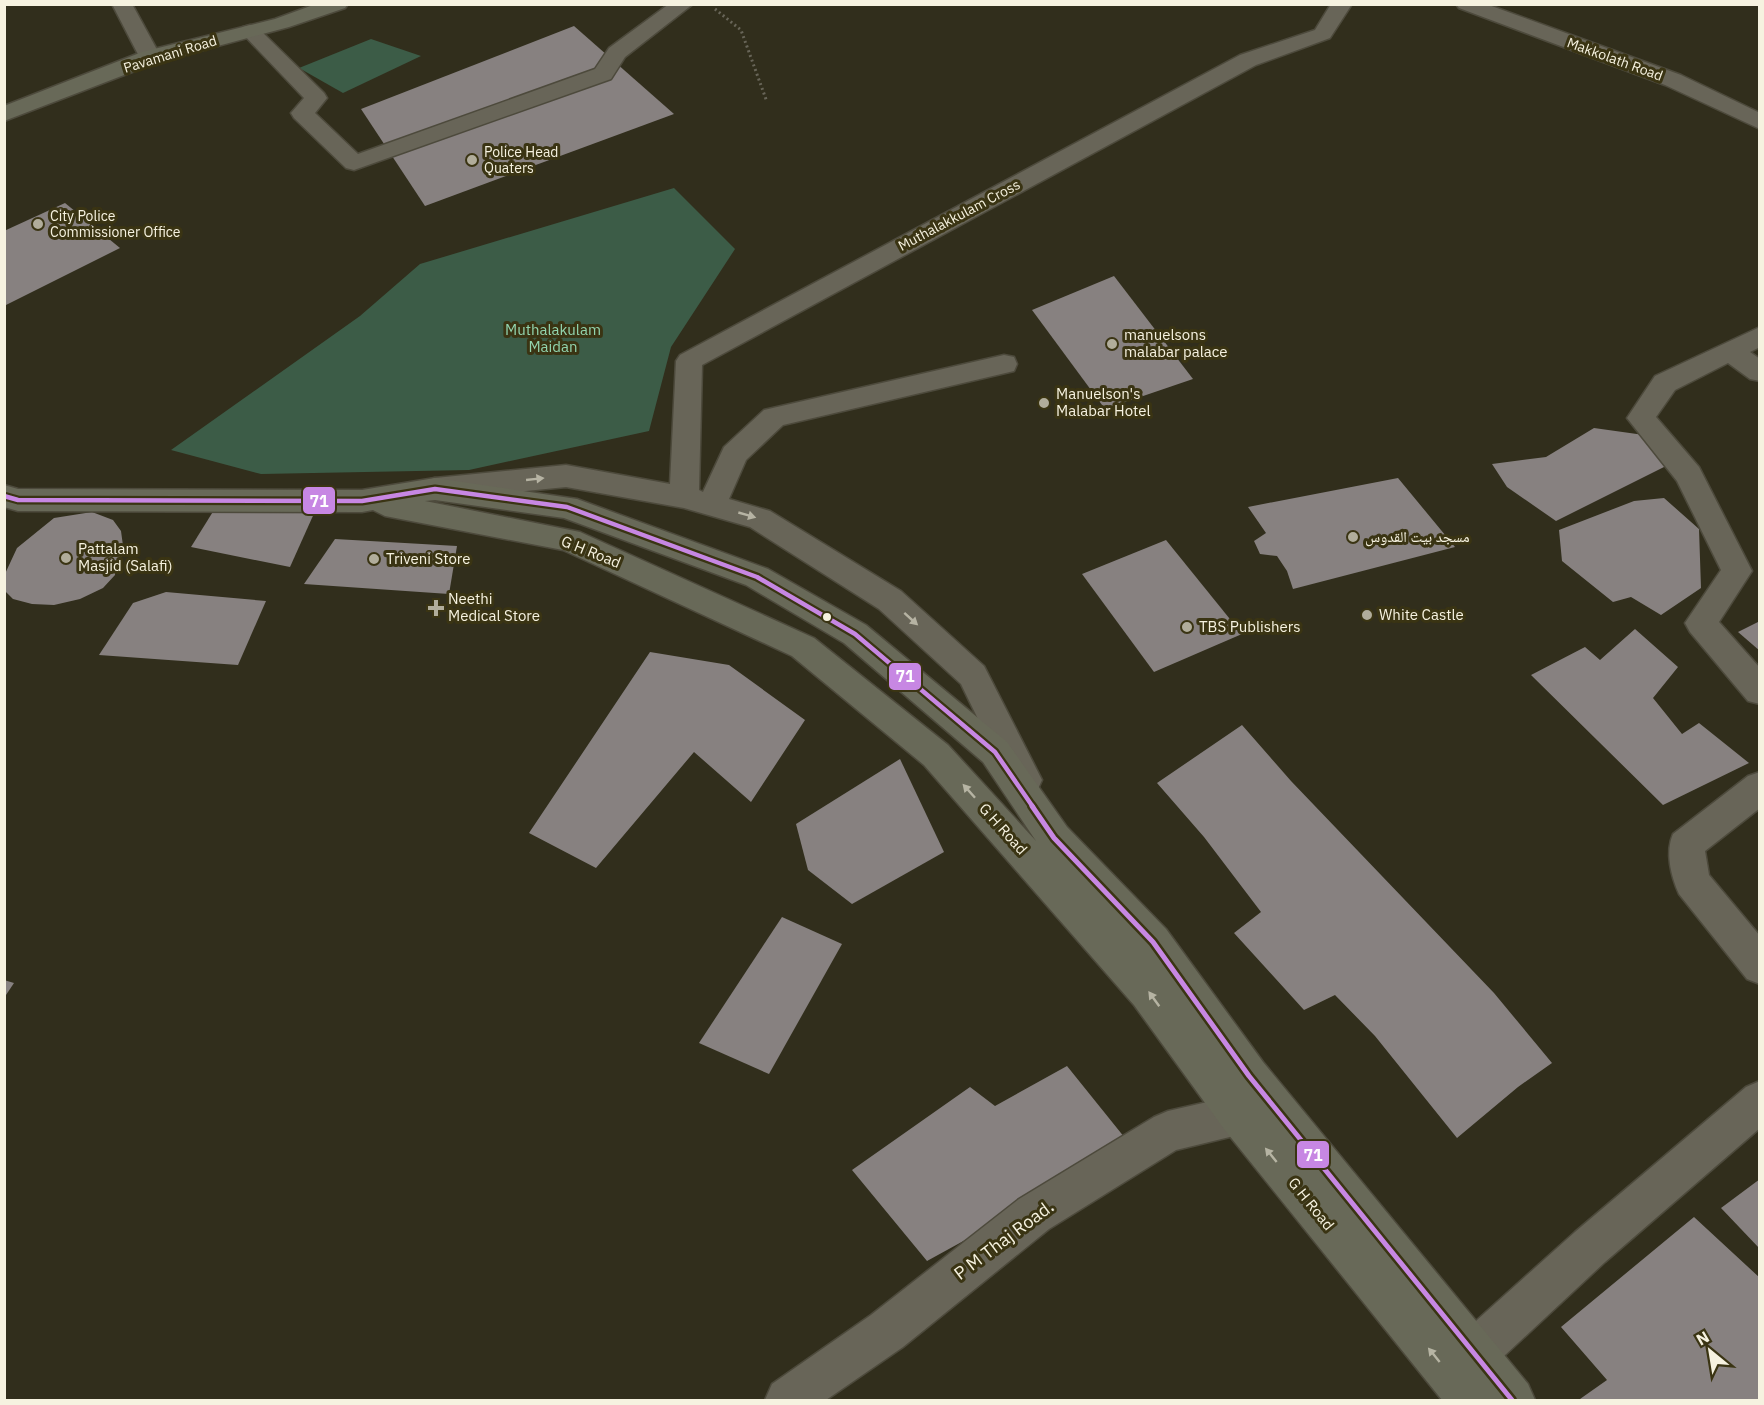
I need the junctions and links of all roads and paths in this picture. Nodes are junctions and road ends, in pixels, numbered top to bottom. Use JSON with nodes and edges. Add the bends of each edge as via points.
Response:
{"nodes":[{"id":1,"x":122,"y":4,"type":"edge"},
{"id":2,"x":339,"y":4,"type":"edge"},
{"id":3,"x":683,"y":4,"type":"edge"},
{"id":4,"x":710,"y":4,"type":"edge"},
{"id":5,"x":1342,"y":4,"type":"edge"},
{"id":6,"x":1466,"y":4,"type":"edge"},
{"id":7,"x":250,"y":31,"type":"junction"},
{"id":8,"x":150,"y":57,"type":"junction"},
{"id":9,"x":767,"y":102,"type":"dead end"},
{"id":10,"x":4,"y":114,"type":"edge"},
{"id":11,"x":1760,"y":122,"type":"edge"},
{"id":12,"x":1760,"y":336,"type":"edge"},
{"id":13,"x":1729,"y":351,"type":"junction"},
{"id":14,"x":1004,"y":364,"type":"dead end"},
{"id":15,"x":1760,"y":372,"type":"edge"},
{"id":16,"x":435,"y":489,"type":"junction"},
{"id":17,"x":9,"y":501,"type":"edge"},
{"id":18,"x":362,"y":501,"type":"junction"},
{"id":19,"x":698,"y":501,"type":"junction"},
{"id":20,"x":1760,"y":691,"type":"edge"},
{"id":21,"x":1760,"y":787,"type":"edge"},
{"id":22,"x":1054,"y":838,"type":"junction"},
{"id":23,"x":1760,"y":966,"type":"edge"},
{"id":24,"x":1760,"y":1101,"type":"edge"},
{"id":25,"x":1238,"y":1115,"type":"junction"},
{"id":26,"x":1467,"y":1379,"type":"edge"},
{"id":27,"x":788,"y":1401,"type":"edge"},
{"id":28,"x":1512,"y":1401,"type":"edge"}],
"edges":[{"from":1,"to":8,"type":"street"},
{"from":2,"to":7,"type":"main road","name":"Pavamani Road"},
{"from":3,"to":7,"type":"street","via":[[617,53],[603,74],[354,163],[302,112],[316,98]]},
{"from":4,"to":9,"type":"path","via":[[741,30]]},
{"from":5,"to":19,"type":"street","name":"Muthalakkulam Cross","via":[[1323,34],[1248,60],[689,361]]},
{"from":6,"to":11,"type":"street","name":"Makkolath Road","via":[[1673,80]]},
{"from":7,"to":8,"type":"main road","name":"Pavamani Road"},
{"from":8,"to":10,"type":"main road","name":"Pavamani Road"},
{"from":12,"to":13,"type":"street"},
{"from":13,"to":15,"type":"street"},
{"from":13,"to":20,"type":"street","via":[[1665,383],[1641,418],[1689,474],[1737,571],[1701,623]]},
{"from":14,"to":19,"type":"street","via":[[774,417],[734,454]]},
{"from":16,"to":18,"type":"main road","name":"G H Road"},
{"from":16,"to":19,"type":"street","one_way":true,"via":[[566,476]]},
{"from":16,"to":22,"type":"main road","name":"G H Road","via":[[567,507],[758,577],[855,634],[995,752]]},
{"from":17,"to":18,"type":"main road","name":"G H Road"},
{"from":25,"to":18,"type":"main road","name":"G H Road","one_way":true,"via":[[1148,992],[936,755],[803,647],[569,540]]},
{"from":19,"to":22,"type":"street","one_way":true,"via":[[760,519],[890,600],[973,675]]},
{"from":21,"to":23,"type":"street","via":[[1686,845],[1692,882]]},
{"from":22,"to":26,"type":"main road","name":"G H Road","via":[[1153,942]]},
{"from":24,"to":26,"type":"street","via":[[1590,1247]]},
{"from":26,"to":25,"type":"main road","name":"G H Road","one_way":true},
{"from":25,"to":27,"type":"street","name":"P M Thaj Road.","via":[[1168,1131],[1034,1214],[887,1331]]},
{"from":26,"to":28,"type":"main road","name":"G H Road"}]}
